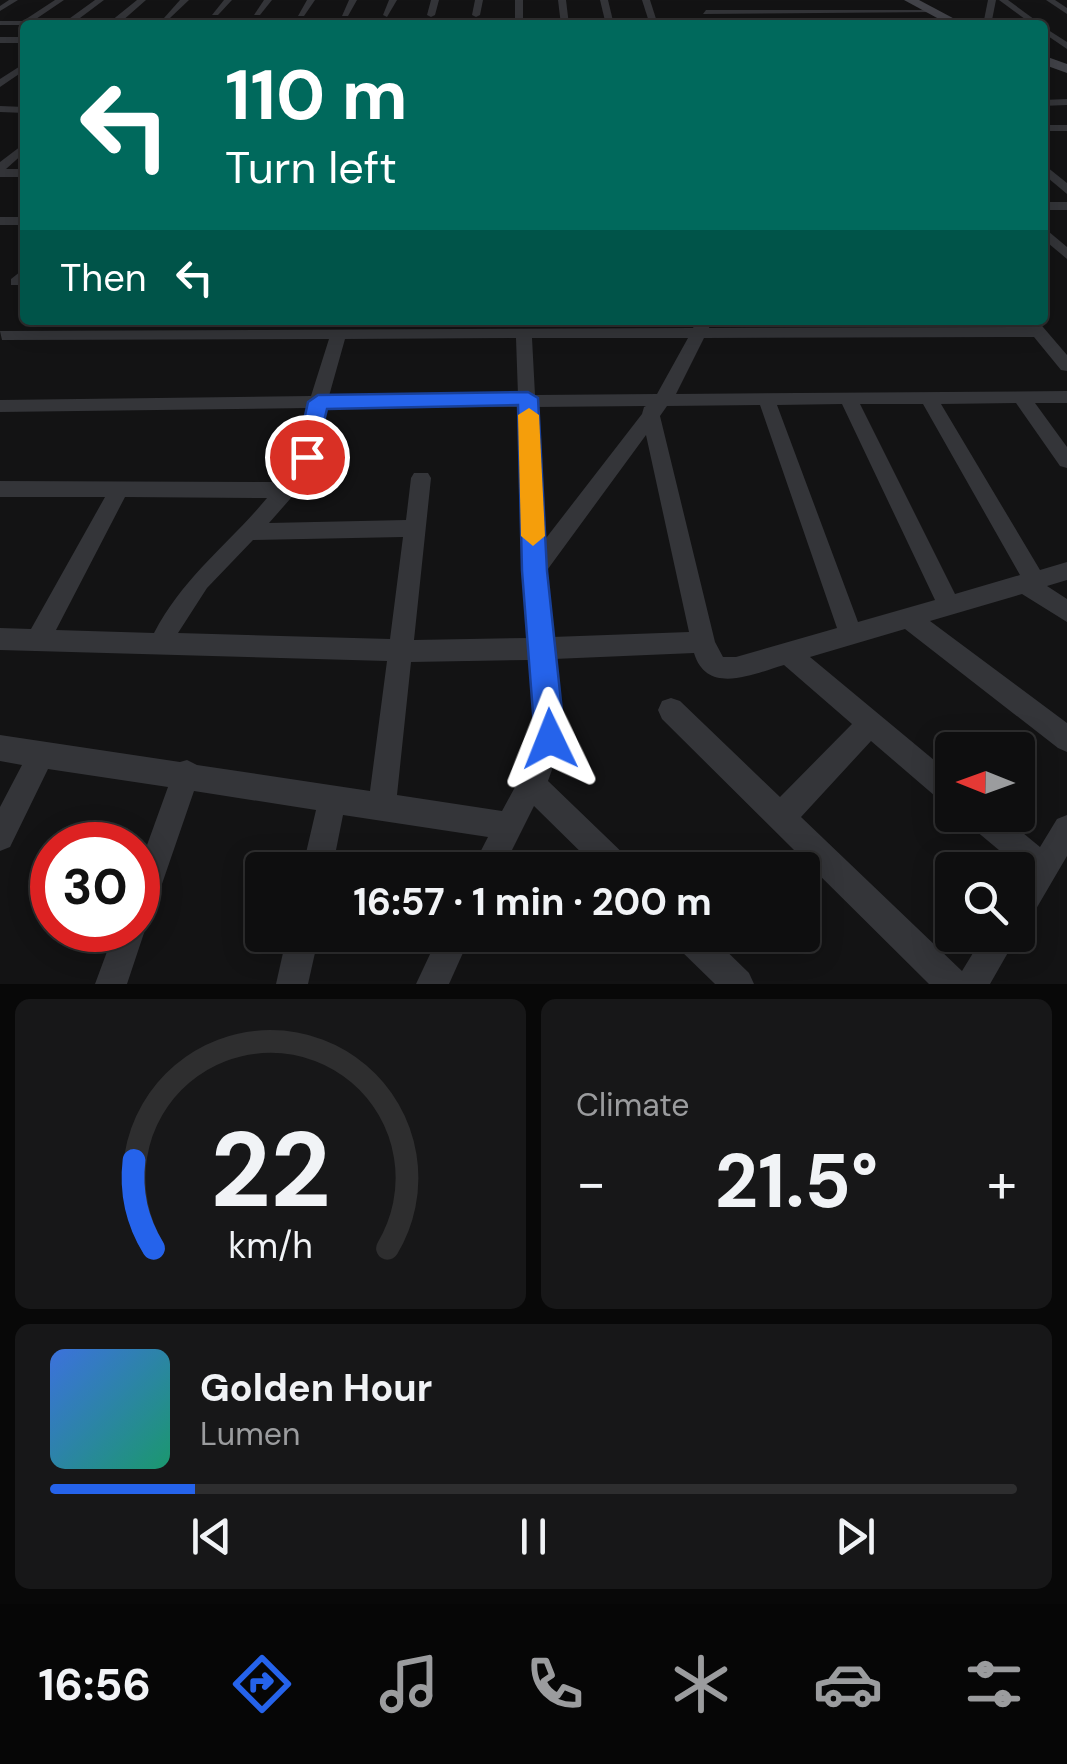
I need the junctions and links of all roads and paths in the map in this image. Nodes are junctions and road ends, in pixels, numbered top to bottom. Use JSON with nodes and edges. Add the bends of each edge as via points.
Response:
{"nodes":[{"id":1,"x":14,"y":0,"type":"edge"},
{"id":2,"x":60,"y":0,"type":"edge"},
{"id":3,"x":100,"y":0,"type":"edge"},
{"id":4,"x":142,"y":0,"type":"edge"},
{"id":5,"x":185,"y":0,"type":"edge"},
{"id":6,"x":228,"y":0,"type":"edge"},
{"id":7,"x":268,"y":0,"type":"edge"},
{"id":8,"x":311,"y":0,"type":"edge"},
{"id":9,"x":353,"y":0,"type":"edge"},
{"id":10,"x":393,"y":0,"type":"edge"},
{"id":11,"x":435,"y":0,"type":"edge"},
{"id":12,"x":478,"y":0,"type":"edge"},
{"id":13,"x":700,"y":0,"type":"edge"},
{"id":14,"x":910,"y":0,"type":"edge"},
{"id":15,"x":976,"y":0,"type":"edge"},
{"id":16,"x":992,"y":0,"type":"edge"},
{"id":17,"x":1003,"y":0,"type":"edge"},
{"id":18,"x":1050,"y":0,"type":"edge"},
{"id":19,"x":0,"y":9,"type":"edge"},
{"id":20,"x":706,"y":12,"type":"junction"},
{"id":21,"x":934,"y":12,"type":"junction"},
{"id":22,"x":1067,"y":12,"type":"edge"},
{"id":23,"x":215,"y":13,"type":"dead end"},
{"id":24,"x":257,"y":14,"type":"dead end"},
{"id":25,"x":301,"y":14,"type":"dead end"},
{"id":26,"x":345,"y":14,"type":"dead end"},
{"id":27,"x":386,"y":15,"type":"dead end"},
{"id":28,"x":431,"y":15,"type":"dead end"},
{"id":29,"x":476,"y":15,"type":"dead end"},
{"id":30,"x":167,"y":16,"type":"dead end"},
{"id":31,"x":29,"y":20,"type":"edge"},
{"id":32,"x":72,"y":20,"type":"edge"},
{"id":33,"x":119,"y":20,"type":"edge"},
{"id":34,"x":710,"y":20,"type":"edge"},
{"id":35,"x":950,"y":20,"type":"edge"},
{"id":36,"x":1031,"y":20,"type":"edge"},
{"id":37,"x":20,"y":151,"type":"edge"},
{"id":38,"x":0,"y":170,"type":"edge"},
{"id":39,"x":1048,"y":172,"type":"edge"},
{"id":40,"x":1067,"y":190,"type":"edge"},
{"id":41,"x":1048,"y":236,"type":"edge"},
{"id":42,"x":1067,"y":255,"type":"edge"},
{"id":43,"x":92,"y":325,"type":"edge"},
{"id":44,"x":702,"y":326,"type":"edge"},
{"id":45,"x":1034,"y":326,"type":"edge"},
{"id":46,"x":2,"y":335,"type":"edge"},
{"id":47,"x":85,"y":335,"type":"junction"},
{"id":48,"x":338,"y":335,"type":"junction"},
{"id":49,"x":524,"y":336,"type":"junction"},
{"id":50,"x":1067,"y":366,"type":"edge"},
{"id":51,"x":928,"y":397,"type":"junction"},
{"id":52,"x":1020,"y":397,"type":"junction"},
{"id":53,"x":1067,"y":397,"type":"edge"},
{"id":54,"x":528,"y":398,"type":"junction"},
{"id":55,"x":766,"y":398,"type":"junction"},
{"id":56,"x":848,"y":398,"type":"junction"},
{"id":57,"x":318,"y":402,"type":"junction"},
{"id":58,"x":656,"y":405,"type":"junction"},
{"id":59,"x":0,"y":406,"type":"edge"},
{"id":60,"x":1067,"y":461,"type":"edge"},
{"id":61,"x":421,"y":478,"type":"dead end"},
{"id":62,"x":1,"y":490,"type":"edge"},
{"id":63,"x":288,"y":490,"type":"junction"},
{"id":64,"x":118,"y":491,"type":"junction"},
{"id":65,"x":416,"y":528,"type":"junction"},
{"id":66,"x":252,"y":532,"type":"junction"},
{"id":67,"x":534,"y":571,"type":"junction"},
{"id":68,"x":1067,"y":571,"type":"edge"},
{"id":69,"x":1030,"y":582,"type":"junction"},
{"id":70,"x":950,"y":607,"type":"junction"},
{"id":71,"x":1067,"y":612,"type":"edge"},
{"id":72,"x":908,"y":618,"type":"junction"},
{"id":73,"x":851,"y":634,"type":"junction"},
{"id":74,"x":0,"y":640,"type":"edge"},
{"id":75,"x":38,"y":642,"type":"junction"},
{"id":76,"x":703,"y":642,"type":"junction"},
{"id":77,"x":160,"y":644,"type":"junction"},
{"id":78,"x":402,"y":650,"type":"junction"},
{"id":79,"x":544,"y":650,"type":"junction"},
{"id":80,"x":787,"y":653,"type":"junction"},
{"id":81,"x":671,"y":710,"type":"dead end"},
{"id":82,"x":870,"y":724,"type":"junction"},
{"id":83,"x":1067,"y":739,"type":"edge"},
{"id":84,"x":0,"y":748,"type":"edge"},
{"id":85,"x":42,"y":753,"type":"junction"},
{"id":86,"x":187,"y":774,"type":"junction"},
{"id":87,"x":935,"y":778,"type":"edge"},
{"id":88,"x":530,"y":784,"type":"junction"},
{"id":89,"x":333,"y":797,"type":"junction"},
{"id":90,"x":382,"y":806,"type":"junction"},
{"id":91,"x":781,"y":817,"type":"junction"},
{"id":92,"x":507,"y":826,"type":"junction"},
{"id":93,"x":1067,"y":828,"type":"edge"},
{"id":94,"x":1000,"y":832,"type":"edge"},
{"id":95,"x":0,"y":837,"type":"edge"},
{"id":96,"x":160,"y":849,"type":"edge"},
{"id":97,"x":321,"y":852,"type":"edge"},
{"id":98,"x":495,"y":852,"type":"edge"},
{"id":99,"x":601,"y":852,"type":"edge"},
{"id":100,"x":1043,"y":868,"type":"junction"},
{"id":101,"x":1035,"y":881,"type":"edge"},
{"id":102,"x":122,"y":952,"type":"edge"},
{"id":103,"x":299,"y":952,"type":"edge"},
{"id":104,"x":447,"y":952,"type":"edge"},
{"id":105,"x":705,"y":952,"type":"edge"},
{"id":106,"x":992,"y":952,"type":"edge"},
{"id":107,"x":110,"y":984,"type":"edge"},
{"id":108,"x":292,"y":984,"type":"edge"},
{"id":109,"x":432,"y":984,"type":"edge"},
{"id":110,"x":738,"y":984,"type":"edge"},
{"id":111,"x":952,"y":984,"type":"edge"},
{"id":112,"x":972,"y":984,"type":"edge"}],
"edges":[{"from":1,"to":19,"type":"street"},
{"from":2,"to":31,"type":"street"},
{"from":3,"to":32,"type":"street"},
{"from":4,"to":33,"type":"street"},
{"from":5,"to":30,"type":"street"},
{"from":6,"to":23,"type":"street"},
{"from":7,"to":24,"type":"street"},
{"from":8,"to":25,"type":"street"},
{"from":9,"to":26,"type":"street"},
{"from":10,"to":27,"type":"street"},
{"from":11,"to":28,"type":"street"},
{"from":12,"to":29,"type":"street"},
{"from":13,"to":20,"type":"street"},
{"from":14,"to":21,"type":"street"},
{"from":15,"to":16,"type":"street"},
{"from":17,"to":36,"type":"street"},
{"from":18,"to":22,"type":"street"},
{"from":20,"to":21,"type":"street"},
{"from":20,"to":34,"type":"street"},
{"from":21,"to":35,"type":"street"},
{"from":37,"to":38,"type":"street"},
{"from":39,"to":40,"type":"street"},
{"from":41,"to":42,"type":"street"},
{"from":43,"to":47,"type":"street"},
{"from":44,"to":45,"type":"street"},
{"from":44,"to":49,"type":"street"},
{"from":44,"to":58,"type":"street"},
{"from":45,"to":50,"type":"street"},
{"from":46,"to":47,"type":"street"},
{"from":47,"to":48,"type":"street"},
{"from":48,"to":49,"type":"street"},
{"from":48,"to":57,"type":"street"},
{"from":49,"to":54,"type":"street"},
{"from":51,"to":52,"type":"street"},
{"from":51,"to":56,"type":"street"},
{"from":51,"to":69,"type":"street"},
{"from":52,"to":53,"type":"street"},
{"from":52,"to":60,"type":"street"},
{"from":54,"to":57,"type":"street"},
{"from":54,"to":58,"type":"street"},
{"from":54,"to":67,"type":"street"},
{"from":55,"to":56,"type":"street"},
{"from":55,"to":58,"type":"street"},
{"from":55,"to":73,"type":"street"},
{"from":56,"to":70,"type":"street"},
{"from":57,"to":59,"type":"street"},
{"from":57,"to":63,"type":"street","via":[[307,457]]},
{"from":58,"to":67,"type":"street"},
{"from":58,"to":76,"type":"street"},
{"from":61,"to":65,"type":"street"},
{"from":62,"to":64,"type":"street"},
{"from":63,"to":64,"type":"street"},
{"from":63,"to":66,"type":"street"},
{"from":64,"to":75,"type":"street"},
{"from":65,"to":66,"type":"street"},
{"from":65,"to":78,"type":"street"},
{"from":66,"to":77,"type":"street","via":[[189,590]]},
{"from":67,"to":79,"type":"street"},
{"from":68,"to":69,"type":"street"},
{"from":69,"to":70,"type":"street"},
{"from":69,"to":71,"type":"street"},
{"from":70,"to":72,"type":"street"},
{"from":72,"to":73,"type":"street"},
{"from":72,"to":83,"type":"street"},
{"from":73,"to":80,"type":"street"},
{"from":74,"to":75,"type":"street"},
{"from":75,"to":77,"type":"street"},
{"from":76,"to":79,"type":"street"},
{"from":76,"to":80,"type":"street","via":[[718,668]]},
{"from":77,"to":78,"type":"street"},
{"from":78,"to":79,"type":"street"},
{"from":78,"to":90,"type":"street"},
{"from":79,"to":88,"type":"street","via":[[550,739]]},
{"from":80,"to":82,"type":"street"},
{"from":81,"to":91,"type":"street"},
{"from":82,"to":87,"type":"street"},
{"from":82,"to":91,"type":"street"},
{"from":84,"to":85,"type":"street"},
{"from":85,"to":86,"type":"street"},
{"from":85,"to":95,"type":"street"},
{"from":86,"to":89,"type":"street"},
{"from":86,"to":96,"type":"street"},
{"from":88,"to":92,"type":"street"},
{"from":88,"to":99,"type":"street"},
{"from":89,"to":90,"type":"street"},
{"from":89,"to":97,"type":"street"},
{"from":90,"to":92,"type":"street"},
{"from":91,"to":111,"type":"street"},
{"from":92,"to":98,"type":"street"},
{"from":93,"to":100,"type":"street"},
{"from":94,"to":100,"type":"street"},
{"from":100,"to":101,"type":"street"},
{"from":102,"to":107,"type":"street"},
{"from":103,"to":108,"type":"street"},
{"from":104,"to":109,"type":"street"},
{"from":105,"to":110,"type":"street"},
{"from":106,"to":112,"type":"street"}]}
